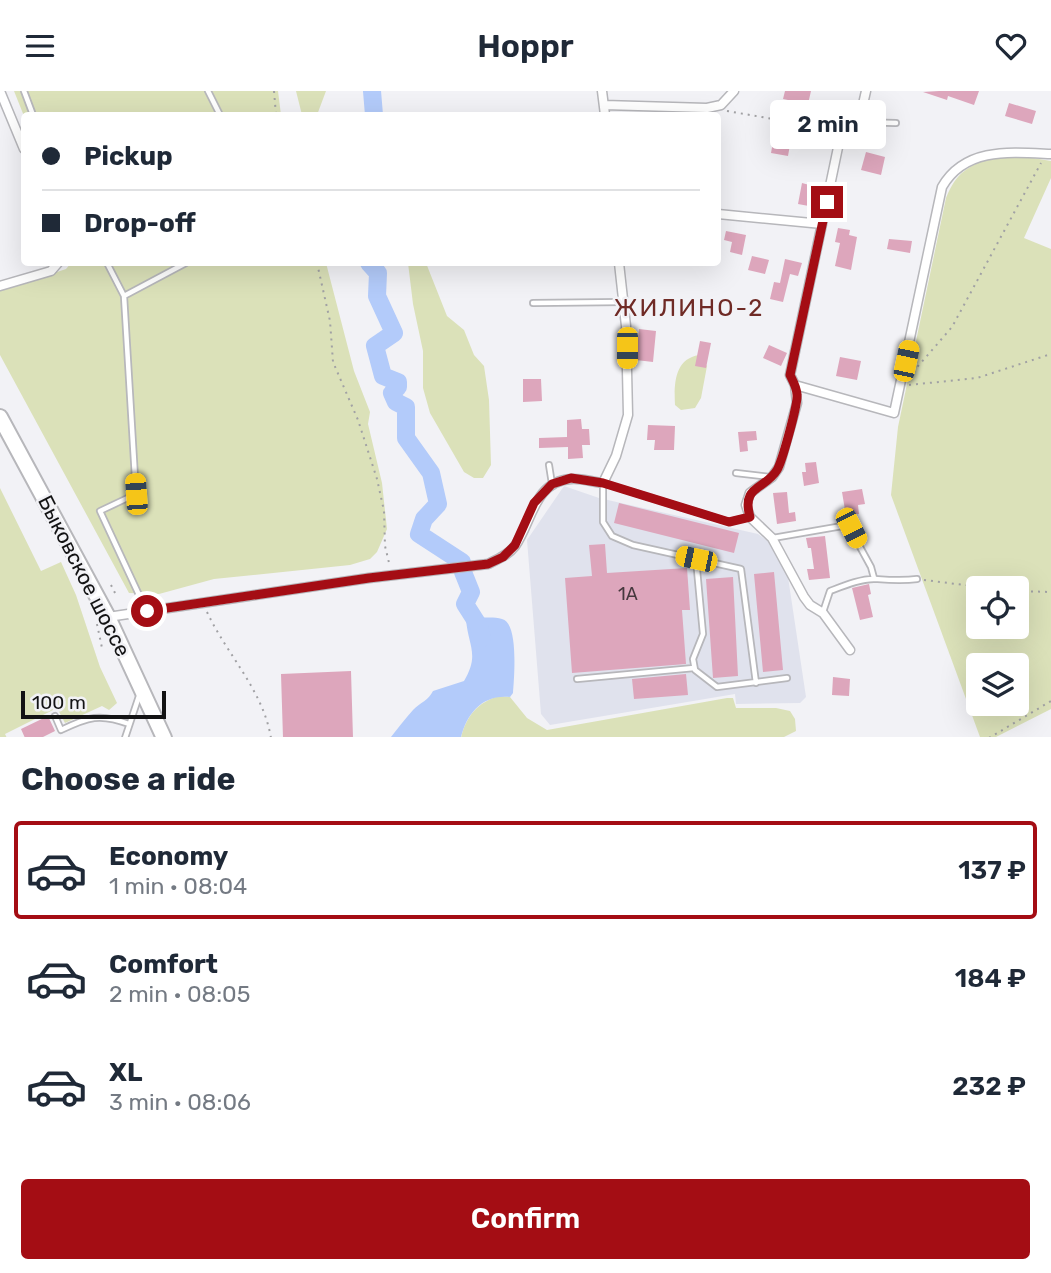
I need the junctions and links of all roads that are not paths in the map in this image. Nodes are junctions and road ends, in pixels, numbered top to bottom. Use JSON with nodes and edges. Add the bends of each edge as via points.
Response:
{"nodes":[{"id":1,"x":0,"y":91,"type":"edge"},
{"id":2,"x":24,"y":91,"type":"edge"},
{"id":3,"x":208,"y":91,"type":"edge"},
{"id":4,"x":601,"y":91,"type":"edge"},
{"id":5,"x":734,"y":91,"type":"edge"},
{"id":6,"x":866,"y":91,"type":"edge"},
{"id":7,"x":604,"y":105,"type":"junction"},
{"id":8,"x":32,"y":112,"type":"edge"},
{"id":9,"x":218,"y":112,"type":"edge"},
{"id":10,"x":605,"y":112,"type":"edge"},
{"id":11,"x":855,"y":122,"type":"junction"},
{"id":12,"x":896,"y":123,"type":"dead end"},
{"id":13,"x":21,"y":142,"type":"edge"},
{"id":14,"x":1050,"y":154,"type":"edge"},
{"id":15,"x":721,"y":214,"type":"edge"},
{"id":16,"x":822,"y":224,"type":"junction"},
{"id":17,"x":55,"y":266,"type":"edge"},
{"id":18,"x":109,"y":266,"type":"edge"},
{"id":19,"x":180,"y":266,"type":"edge"},
{"id":20,"x":618,"y":266,"type":"edge"},
{"id":21,"x":0,"y":286,"type":"edge"},
{"id":22,"x":124,"y":296,"type":"junction"},
{"id":23,"x":623,"y":302,"type":"junction"},
{"id":24,"x":533,"y":303,"type":"dead end"},
{"id":25,"x":795,"y":385,"type":"junction"},
{"id":26,"x":0,"y":417,"type":"edge"},
{"id":27,"x":549,"y":465,"type":"dead end"},
{"id":28,"x":736,"y":473,"type":"dead end"},
{"id":29,"x":772,"y":477,"type":"junction"},
{"id":30,"x":603,"y":483,"type":"junction"},
{"id":31,"x":552,"y":484,"type":"junction"},
{"id":32,"x":750,"y":517,"type":"junction"},
{"id":33,"x":526,"y":522,"type":"junction"},
{"id":34,"x":537,"y":526,"type":"dead end"},
{"id":35,"x":772,"y":538,"type":"junction"},
{"id":36,"x":696,"y":559,"type":"junction"},
{"id":37,"x":874,"y":578,"type":"junction"},
{"id":38,"x":917,"y":579,"type":"road end"},
{"id":39,"x":147,"y":611,"type":"junction"},
{"id":40,"x":823,"y":613,"type":"junction"},
{"id":41,"x":108,"y":617,"type":"junction"},
{"id":42,"x":850,"y":650,"type":"dead end"},
{"id":43,"x":694,"y":668,"type":"junction"},
{"id":44,"x":786,"y":678,"type":"dead end"},
{"id":45,"x":577,"y":679,"type":"dead end"},
{"id":46,"x":756,"y":683,"type":"junction"},
{"id":47,"x":142,"y":688,"type":"junction"},
{"id":48,"x":55,"y":716,"type":"dead end"},
{"id":49,"x":129,"y":724,"type":"junction"},
{"id":50,"x":125,"y":737,"type":"edge"},
{"id":51,"x":164,"y":737,"type":"edge"}],
"edges":[{"from":1,"to":13,"type":"street"},
{"from":2,"to":8,"type":"lane"},
{"from":3,"to":9,"type":"lane"},
{"from":4,"to":7,"type":"street"},
{"from":5,"to":7,"type":"street","via":[[721,105],[707,108]]},
{"from":6,"to":11,"type":"street"},
{"from":7,"to":10,"type":"street"},
{"from":11,"to":12,"type":"lane"},
{"from":11,"to":16,"type":"street","via":[[843,131]]},
{"from":14,"to":25,"type":"street","via":[[986,154],[960,165],[948,176],[894,413]]},
{"from":15,"to":16,"type":"street"},
{"from":16,"to":25,"type":"street","via":[[790,375]]},
{"from":17,"to":21,"type":"street"},
{"from":18,"to":22,"type":"lane"},
{"from":19,"to":22,"type":"lane"},
{"from":20,"to":23,"type":"street"},
{"from":22,"to":39,"type":"lane","via":[[136,494],[100,511]]},
{"from":23,"to":24,"type":"lane"},
{"from":23,"to":30,"type":"street","via":[[628,415],[614,469]]},
{"from":25,"to":29,"type":"street","via":[[797,403]]},
{"from":26,"to":41,"type":"main road","name":"Быковское шоссе"},
{"from":27,"to":31,"type":"lane"},
{"from":28,"to":29,"type":"lane"},
{"from":29,"to":32,"type":"street","via":[[750,493],[746,505]]},
{"from":30,"to":31,"type":"street","via":[[571,478]]},
{"from":30,"to":32,"type":"lane","via":[[729,522]]},
{"from":30,"to":36,"type":"lane","via":[[603,522],[612,537]]},
{"from":31,"to":33,"type":"street","via":[[534,503]]},
{"from":32,"to":35,"type":"street"},
{"from":33,"to":34,"type":"lane"},
{"from":33,"to":39,"type":"street","via":[[515,545],[488,564]]},
{"from":35,"to":37,"type":"lane","via":[[848,525]]},
{"from":35,"to":40,"type":"street","via":[[804,597]]},
{"from":36,"to":43,"type":"lane","via":[[703,634]]},
{"from":36,"to":46,"type":"lane","via":[[741,569]]},
{"from":37,"to":38,"type":"lane","via":[[890,582]]},
{"from":37,"to":40,"type":"lane","via":[[830,591]]},
{"from":39,"to":41,"type":"street"},
{"from":40,"to":42,"type":"street"},
{"from":41,"to":47,"type":"main road","name":"Быковское шоссе"},
{"from":43,"to":45,"type":"lane"},
{"from":43,"to":46,"type":"lane","via":[[717,687]]},
{"from":44,"to":46,"type":"lane"},
{"from":47,"to":49,"type":"lane"},
{"from":47,"to":51,"type":"main road","name":"Быковское шоссе"},
{"from":48,"to":49,"type":"lane","via":[[61,730],[88,717]]},
{"from":49,"to":50,"type":"lane"}]}
